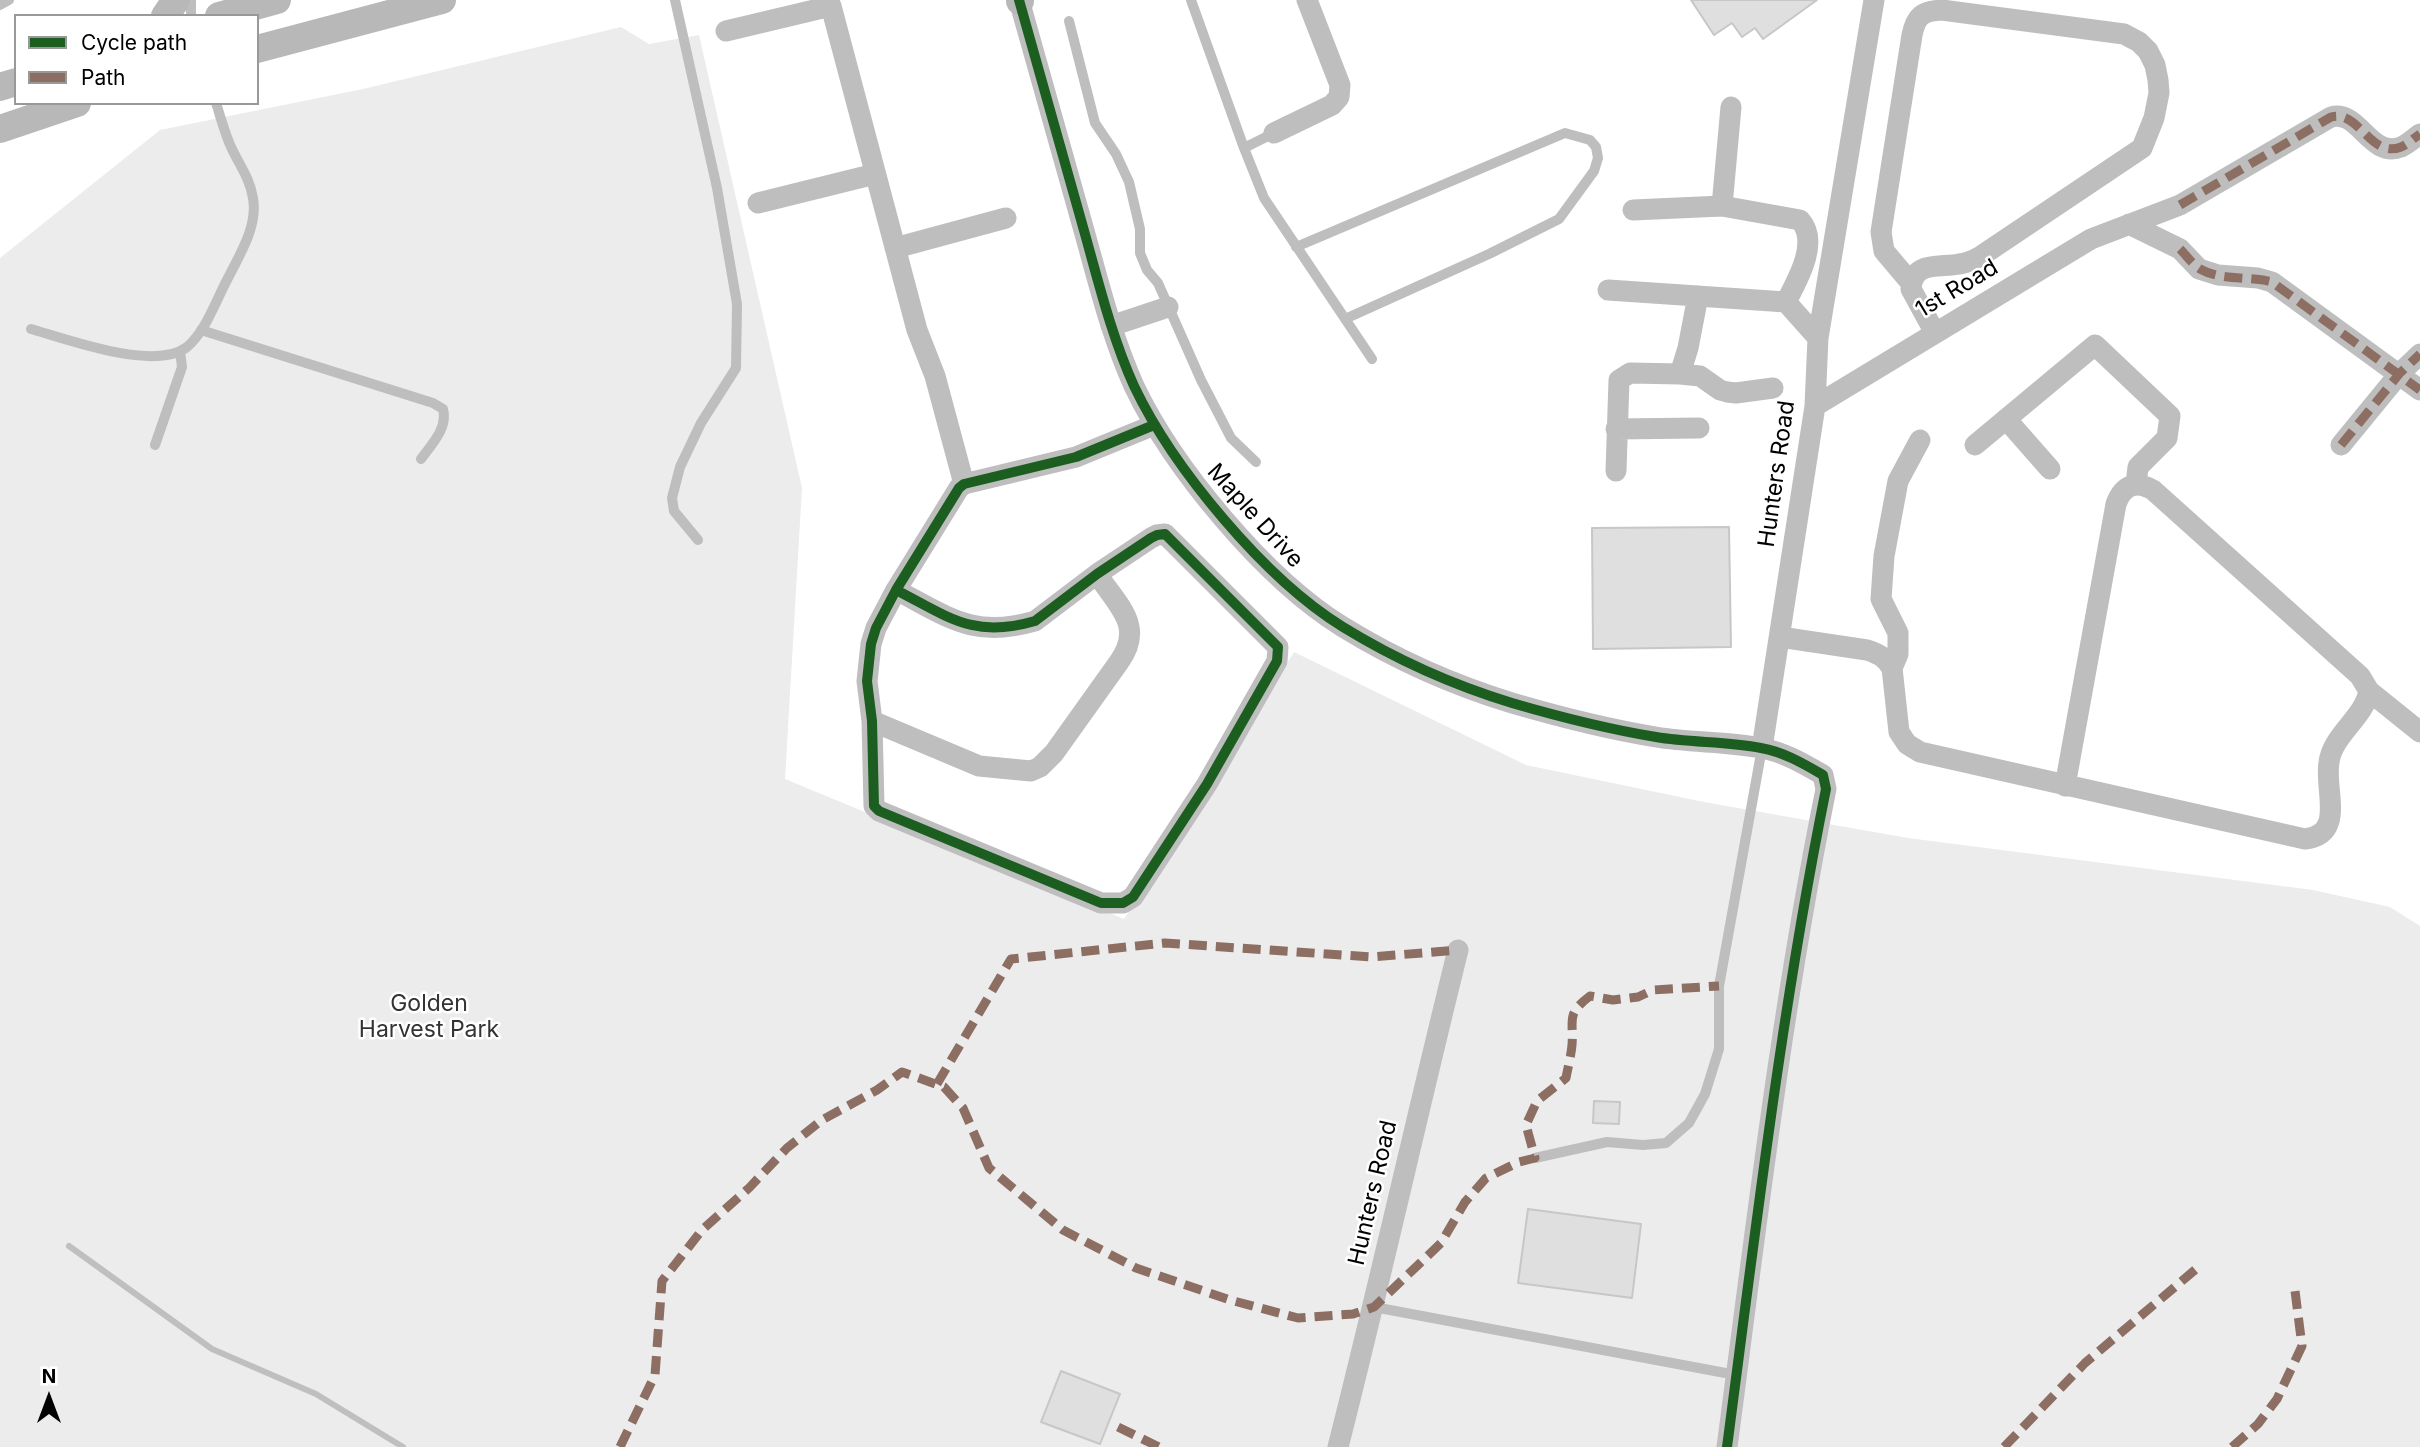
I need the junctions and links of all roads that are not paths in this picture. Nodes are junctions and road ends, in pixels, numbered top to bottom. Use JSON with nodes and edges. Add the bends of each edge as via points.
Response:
{"nodes":[{"id":1,"x":9,"y":0,"type":"edge"},
{"id":2,"x":277,"y":0,"type":"edge"},
{"id":3,"x":442,"y":0,"type":"edge"},
{"id":4,"x":675,"y":0,"type":"edge"},
{"id":5,"x":1019,"y":0,"type":"edge"},
{"id":6,"x":1191,"y":0,"type":"edge"},
{"id":7,"x":1307,"y":0,"type":"edge"},
{"id":8,"x":1874,"y":0,"type":"edge"},
{"id":9,"x":0,"y":5,"type":"edge"},
{"id":10,"x":212,"y":13,"type":"edge"},
{"id":11,"x":1069,"y":21,"type":"dead end"},
{"id":12,"x":726,"y":31,"type":"dead end"},
{"id":13,"x":259,"y":48,"type":"edge"},
{"id":14,"x":71,"y":105,"type":"edge"},
{"id":15,"x":217,"y":105,"type":"edge"},
{"id":16,"x":1731,"y":107,"type":"dead end"},
{"id":17,"x":0,"y":129,"type":"edge"},
{"id":18,"x":1274,"y":133,"type":"joint"},
{"id":19,"x":2420,"y":134,"type":"edge"},
{"id":20,"x":1244,"y":149,"type":"junction"},
{"id":21,"x":875,"y":174,"type":"junction"},
{"id":22,"x":758,"y":203,"type":"dead end"},
{"id":23,"x":1722,"y":206,"type":"junction"},
{"id":24,"x":1633,"y":209,"type":"dead end"},
{"id":25,"x":1006,"y":218,"type":"dead end"},
{"id":26,"x":2129,"y":224,"type":"junction"},
{"id":27,"x":1296,"y":247,"type":"junction"},
{"id":28,"x":895,"y":248,"type":"junction"},
{"id":29,"x":1911,"y":283,"type":"junction"},
{"id":30,"x":1608,"y":290,"type":"dead end"},
{"id":31,"x":1698,"y":296,"type":"junction"},
{"id":32,"x":1786,"y":302,"type":"junction"},
{"id":33,"x":1168,"y":307,"type":"junction"},
{"id":34,"x":1345,"y":319,"type":"junction"},
{"id":35,"x":1111,"y":326,"type":"junction"},
{"id":36,"x":31,"y":329,"type":"dead end"},
{"id":37,"x":201,"y":330,"type":"junction"},
{"id":38,"x":1935,"y":333,"type":"junction"},
{"id":39,"x":1818,"y":338,"type":"junction"},
{"id":40,"x":180,"y":351,"type":"junction"},
{"id":41,"x":2420,"y":354,"type":"edge"},
{"id":42,"x":1372,"y":359,"type":"dead end"},
{"id":43,"x":2400,"y":373,"type":"junction"},
{"id":44,"x":1680,"y":374,"type":"junction"},
{"id":45,"x":1773,"y":388,"type":"dead end"},
{"id":46,"x":2420,"y":390,"type":"edge"},
{"id":47,"x":1815,"y":406,"type":"junction"},
{"id":48,"x":2006,"y":419,"type":"junction"},
{"id":49,"x":1154,"y":425,"type":"junction"},
{"id":50,"x":1699,"y":428,"type":"dead end"},
{"id":51,"x":1616,"y":429,"type":"junction"},
{"id":52,"x":1920,"y":440,"type":"dead end"},
{"id":53,"x":155,"y":445,"type":"dead end"},
{"id":54,"x":1975,"y":445,"type":"dead end"},
{"id":55,"x":2341,"y":445,"type":"dead end"},
{"id":56,"x":422,"y":459,"type":"dead end"},
{"id":57,"x":1256,"y":461,"type":"dead end"},
{"id":58,"x":2050,"y":469,"type":"dead end"},
{"id":59,"x":1616,"y":471,"type":"dead end"},
{"id":60,"x":964,"y":484,"type":"junction"},
{"id":61,"x":2136,"y":484,"type":"junction"},
{"id":62,"x":698,"y":540,"type":"dead end"},
{"id":63,"x":1097,"y":574,"type":"junction"},
{"id":64,"x":896,"y":590,"type":"junction"},
{"id":65,"x":1780,"y":637,"type":"junction"},
{"id":66,"x":1892,"y":668,"type":"junction"},
{"id":67,"x":2369,"y":691,"type":"junction"},
{"id":68,"x":872,"y":721,"type":"junction"},
{"id":69,"x":2420,"y":732,"type":"edge"},
{"id":70,"x":1762,"y":748,"type":"junction"},
{"id":71,"x":2065,"y":786,"type":"junction"},
{"id":72,"x":1458,"y":950,"type":"dead end"},
{"id":73,"x":1535,"y":1158,"type":"dead end"},
{"id":74,"x":1374,"y":1307,"type":"junction"},
{"id":75,"x":1736,"y":1375,"type":"junction"},
{"id":76,"x":1338,"y":1447,"type":"edge"},
{"id":77,"x":1727,"y":1447,"type":"edge"}],
"edges":[{"from":1,"to":9,"type":"lane"},
{"from":2,"to":10,"type":"street"},
{"from":3,"to":13,"type":"street"},
{"from":4,"to":62,"type":"lane","via":[[717,188],[737,304],[736,368],[701,424],[680,467],[672,498],[674,511]]},
{"from":5,"to":35,"type":"street","name":"Maple Drive"},
{"from":6,"to":20,"type":"lane"},
{"from":7,"to":18,"type":"street","via":[[1340,85],[1339,97],[1332,105]]},
{"from":8,"to":39,"type":"street","name":"Hunters Road"},
{"from":11,"to":33,"type":"lane","via":[[1095,123],[1129,183],[1140,229],[1140,253]]},
{"from":12,"to":21,"type":"street","via":[[831,5]]},
{"from":14,"to":17,"type":"street"},
{"from":15,"to":37,"type":"lane","via":[[230,146],[249,179],[254,219]]},
{"from":16,"to":23,"type":"street"},
{"from":18,"to":20,"type":"lane"},
{"from":19,"to":26,"type":"street","name":"1st Road","via":[[2403,146],[2388,148],[2372,142],[2345,118],[2331,117],[2180,205]]},
{"from":20,"to":27,"type":"lane","via":[[1264,198]]},
{"from":21,"to":22,"type":"street"},
{"from":21,"to":28,"type":"street"},
{"from":23,"to":24,"type":"street"},
{"from":23,"to":32,"type":"street","via":[[1804,224],[1804,266]]},
{"from":25,"to":28,"type":"street"},
{"from":26,"to":38,"type":"street","name":"1st Road","via":[[2091,239]]},
{"from":26,"to":43,"type":"street","via":[[2180,249],[2199,269],[2272,282]]},
{"from":27,"to":34,"type":"lane"},
{"from":27,"to":34,"type":"lane","via":[[1565,133],[1590,140],[1597,147],[1594,171],[1559,219]]},
{"from":28,"to":60,"type":"street"},
{"from":29,"to":29,"type":"street","via":[[1924,267],[1958,265],[1980,256],[2142,148],[2159,93],[2155,65],[2139,41],[2124,34],[1942,10],[1921,15],[1912,35],[1881,232],[1884,251]]},
{"from":29,"to":38,"type":"street"},
{"from":30,"to":31,"type":"street"},
{"from":31,"to":32,"type":"street"},
{"from":31,"to":44,"type":"street"},
{"from":32,"to":39,"type":"street"},
{"from":33,"to":35,"type":"street"},
{"from":33,"to":57,"type":"lane","via":[[1231,438]]},
{"from":34,"to":42,"type":"lane"},
{"from":35,"to":49,"type":"street","name":"Maple Drive"},
{"from":36,"to":40,"type":"lane","via":[[128,356]]},
{"from":37,"to":40,"type":"lane"},
{"from":37,"to":56,"type":"lane","via":[[433,402],[443,409],[445,419]]},
{"from":38,"to":47,"type":"street","name":"1st Road"},
{"from":39,"to":47,"type":"street","name":"Hunters Road"},
{"from":40,"to":53,"type":"lane","via":[[182,367]]},
{"from":41,"to":43,"type":"street"},
{"from":43,"to":46,"type":"street"},
{"from":43,"to":55,"type":"street"},
{"from":44,"to":45,"type":"street","via":[[1700,376],[1727,392]]},
{"from":44,"to":51,"type":"street","via":[[1624,375],[1619,380]]},
{"from":47,"to":65,"type":"street","name":"Hunters Road"},
{"from":48,"to":54,"type":"street"},
{"from":48,"to":58,"type":"street"},
{"from":48,"to":61,"type":"street","via":[[2095,345],[2170,416],[2167,438],[2138,467]]},
{"from":49,"to":60,"type":"street","via":[[1076,457]]},
{"from":49,"to":70,"type":"street","name":"Maple Drive","via":[[1200,489],[1286,582],[1341,626],[1408,662],[1458,685],[1583,723],[1660,738]]},
{"from":50,"to":51,"type":"street"},
{"from":51,"to":59,"type":"street"},
{"from":52,"to":66,"type":"street","via":[[1898,481],[1884,555],[1881,599],[1898,633],[1898,654]]},
{"from":60,"to":64,"type":"street"},
{"from":61,"to":67,"type":"street","via":[[2153,490],[2360,676]]},
{"from":61,"to":71,"type":"street","via":[[2120,495],[2116,504]]},
{"from":63,"to":64,"type":"street","via":[[1035,621],[1011,627],[966,625]]},
{"from":63,"to":68,"type":"street","via":[[1128,622],[1131,639],[1119,663],[1040,767],[1023,772],[979,766]]},
{"from":63,"to":68,"type":"street","via":[[1165,534],[1272,640],[1279,654],[1207,783],[1133,897],[1123,903],[1101,903],[879,811],[872,798]]},
{"from":64,"to":68,"type":"street","via":[[876,628],[868,658]]},
{"from":65,"to":66,"type":"street","via":[[1867,650],[1887,659]]},
{"from":65,"to":70,"type":"street","name":"Hunters Road"},
{"from":66,"to":71,"type":"street","via":[[1896,723],[1906,744],[1920,752]]},
{"from":67,"to":69,"type":"street"},
{"from":67,"to":71,"type":"street","via":[[2333,747],[2327,769],[2330,823],[2316,838]]},
{"from":70,"to":73,"type":"lane","via":[[1719,986],[1719,1049],[1705,1094],[1689,1123],[1666,1143],[1607,1142]]},
{"from":70,"to":75,"type":"street","via":[[1823,775],[1826,789],[1769,1128]]},
{"from":72,"to":74,"type":"street","name":"Hunters Road"},
{"from":74,"to":75,"type":"lane"},
{"from":74,"to":76,"type":"street","name":"Hunters Road"},
{"from":75,"to":77,"type":"street"}]}
